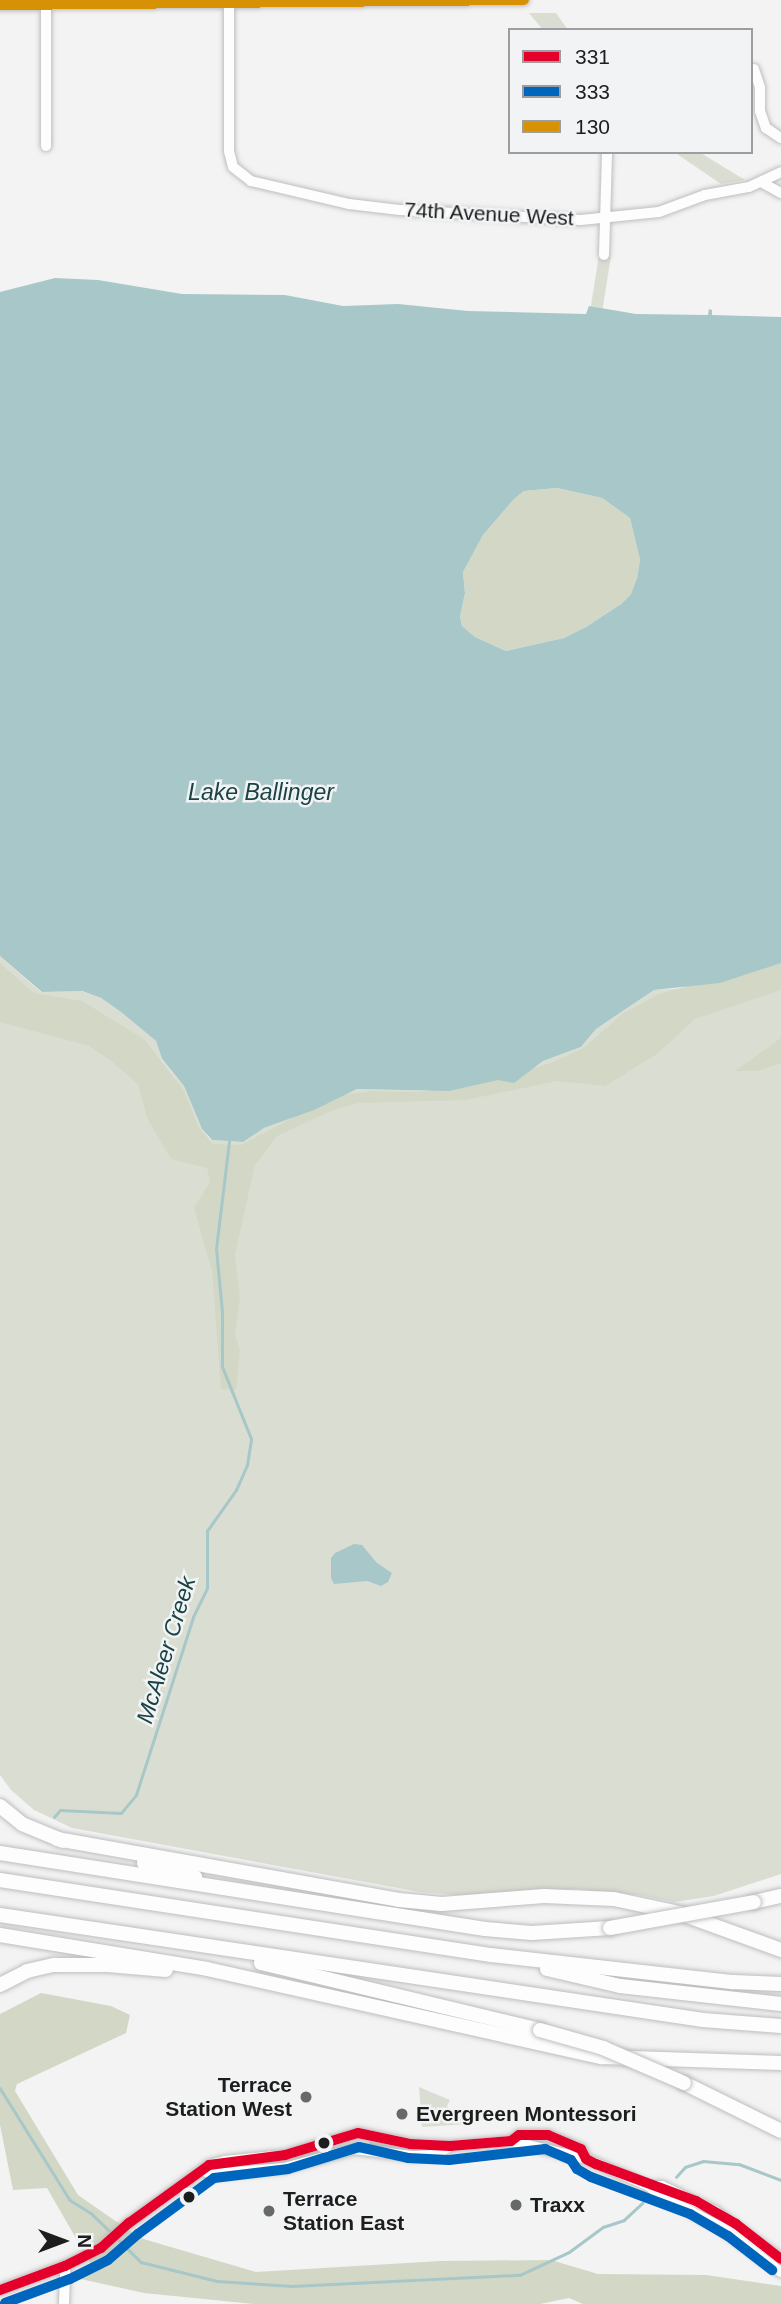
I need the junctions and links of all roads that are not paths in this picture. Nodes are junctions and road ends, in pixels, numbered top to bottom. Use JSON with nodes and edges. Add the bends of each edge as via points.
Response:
{"nodes":[{"id":1,"x":524,"y":0,"type":"edge"},
{"id":2,"x":58,"y":1,"type":"edge"},
{"id":3,"x":229,"y":1,"type":"edge"},
{"id":4,"x":442,"y":1,"type":"edge"},
{"id":5,"x":46,"y":2,"type":"junction"},
{"id":6,"x":0,"y":5,"type":"edge"},
{"id":7,"x":754,"y":69,"type":"dead end"},
{"id":8,"x":781,"y":138,"type":"edge"},
{"id":9,"x":46,"y":146,"type":"dead end"},
{"id":10,"x":607,"y":154,"type":"edge"},
{"id":11,"x":781,"y":172,"type":"edge"},
{"id":12,"x":761,"y":183,"type":"junction"},
{"id":13,"x":781,"y":193,"type":"edge"},
{"id":14,"x":607,"y":218,"type":"junction"},
{"id":15,"x":604,"y":255,"type":"dead end"},
{"id":16,"x":0,"y":1807,"type":"edge"},
{"id":17,"x":57,"y":1839,"type":"junction"},
{"id":18,"x":0,"y":1853,"type":"edge"},
{"id":19,"x":0,"y":1880,"type":"edge"},
{"id":20,"x":257,"y":1895,"type":"junction"},
{"id":21,"x":781,"y":1896,"type":"edge"},
{"id":22,"x":0,"y":1915,"type":"edge"},
{"id":23,"x":0,"y":1935,"type":"edge"},
{"id":24,"x":171,"y":1941,"type":"junction"},
{"id":25,"x":781,"y":1950,"type":"edge"},
{"id":26,"x":491,"y":1955,"type":"junction"},
{"id":27,"x":0,"y":1984,"type":"edge"},
{"id":28,"x":781,"y":1984,"type":"edge"},
{"id":29,"x":294,"y":1991,"type":"junction"},
{"id":30,"x":781,"y":2004,"type":"edge"},
{"id":31,"x":781,"y":2020,"type":"edge"},
{"id":32,"x":727,"y":2022,"type":"junction"},
{"id":33,"x":781,"y":2026,"type":"edge"},
{"id":34,"x":781,"y":2063,"type":"edge"},
{"id":35,"x":781,"y":2130,"type":"edge"},
{"id":36,"x":450,"y":2146,"type":"junction"},
{"id":37,"x":204,"y":2171,"type":"junction"},
{"id":38,"x":649,"y":2186,"type":"junction"},
{"id":39,"x":781,"y":2259,"type":"edge"},
{"id":40,"x":65,"y":2266,"type":"junction"},
{"id":41,"x":781,"y":2272,"type":"edge"},
{"id":42,"x":0,"y":2290,"type":"edge"},
{"id":43,"x":64,"y":2304,"type":"edge"}],
"edges":[{"from":1,"to":4,"type":"street"},
{"from":2,"to":3,"type":"street"},
{"from":2,"to":5,"type":"street"},
{"from":3,"to":4,"type":"street"},
{"from":3,"to":14,"type":"street","name":"74th Avenue West","via":[[229,151],[233,167],[251,181],[349,204],[445,213]]},
{"from":5,"to":6,"type":"street"},
{"from":5,"to":9,"type":"street"},
{"from":7,"to":8,"type":"street","via":[[766,128]]},
{"from":10,"to":14,"type":"street"},
{"from":11,"to":12,"type":"street","name":"74th Avenue West"},
{"from":12,"to":13,"type":"street"},
{"from":12,"to":14,"type":"street","name":"74th Avenue West","via":[[705,195],[659,212]]},
{"from":14,"to":15,"type":"street"},
{"from":16,"to":17,"type":"highway","via":[[22,1824]]},
{"from":17,"to":20,"type":"highway"},
{"from":17,"to":25,"type":"highway","via":[[399,1900],[442,1904],[544,1896],[614,1899],[679,1913]]},
{"from":18,"to":20,"type":"highway"},
{"from":19,"to":26,"type":"highway"},
{"from":20,"to":21,"type":"highway","bridge":true,"via":[[532,1933],[610,1928]]},
{"from":22,"to":24,"type":"highway"},
{"from":23,"to":29,"type":"highway","via":[[166,1961]]},
{"from":24,"to":32,"type":"highway"},
{"from":24,"to":35,"type":"highway","bridge":true,"via":[[540,2030],[622,2055]]},
{"from":26,"to":28,"type":"highway"},
{"from":26,"to":30,"type":"highway","via":[[602,1983]]},
{"from":27,"to":29,"type":"highway","via":[[40,1967],[89,1964],[180,1972]]},
{"from":29,"to":34,"type":"highway","via":[[602,2057]]},
{"from":31,"to":32,"type":"highway"},
{"from":32,"to":33,"type":"highway"},
{"from":36,"to":37,"type":"street","via":[[435,2155],[354,2149],[284,2168]]},
{"from":36,"to":37,"type":"street","via":[[410,2144],[358,2133],[285,2155],[209,2165]]},
{"from":36,"to":38,"type":"street","via":[[548,2135]]},
{"from":37,"to":40,"type":"street","via":[[101,2248]]},
{"from":38,"to":39,"type":"street","via":[[662,2186],[715,2211]]},
{"from":38,"to":41,"type":"street","via":[[719,2226]]},
{"from":40,"to":42,"type":"street"},
{"from":40,"to":43,"type":"street"}]}
